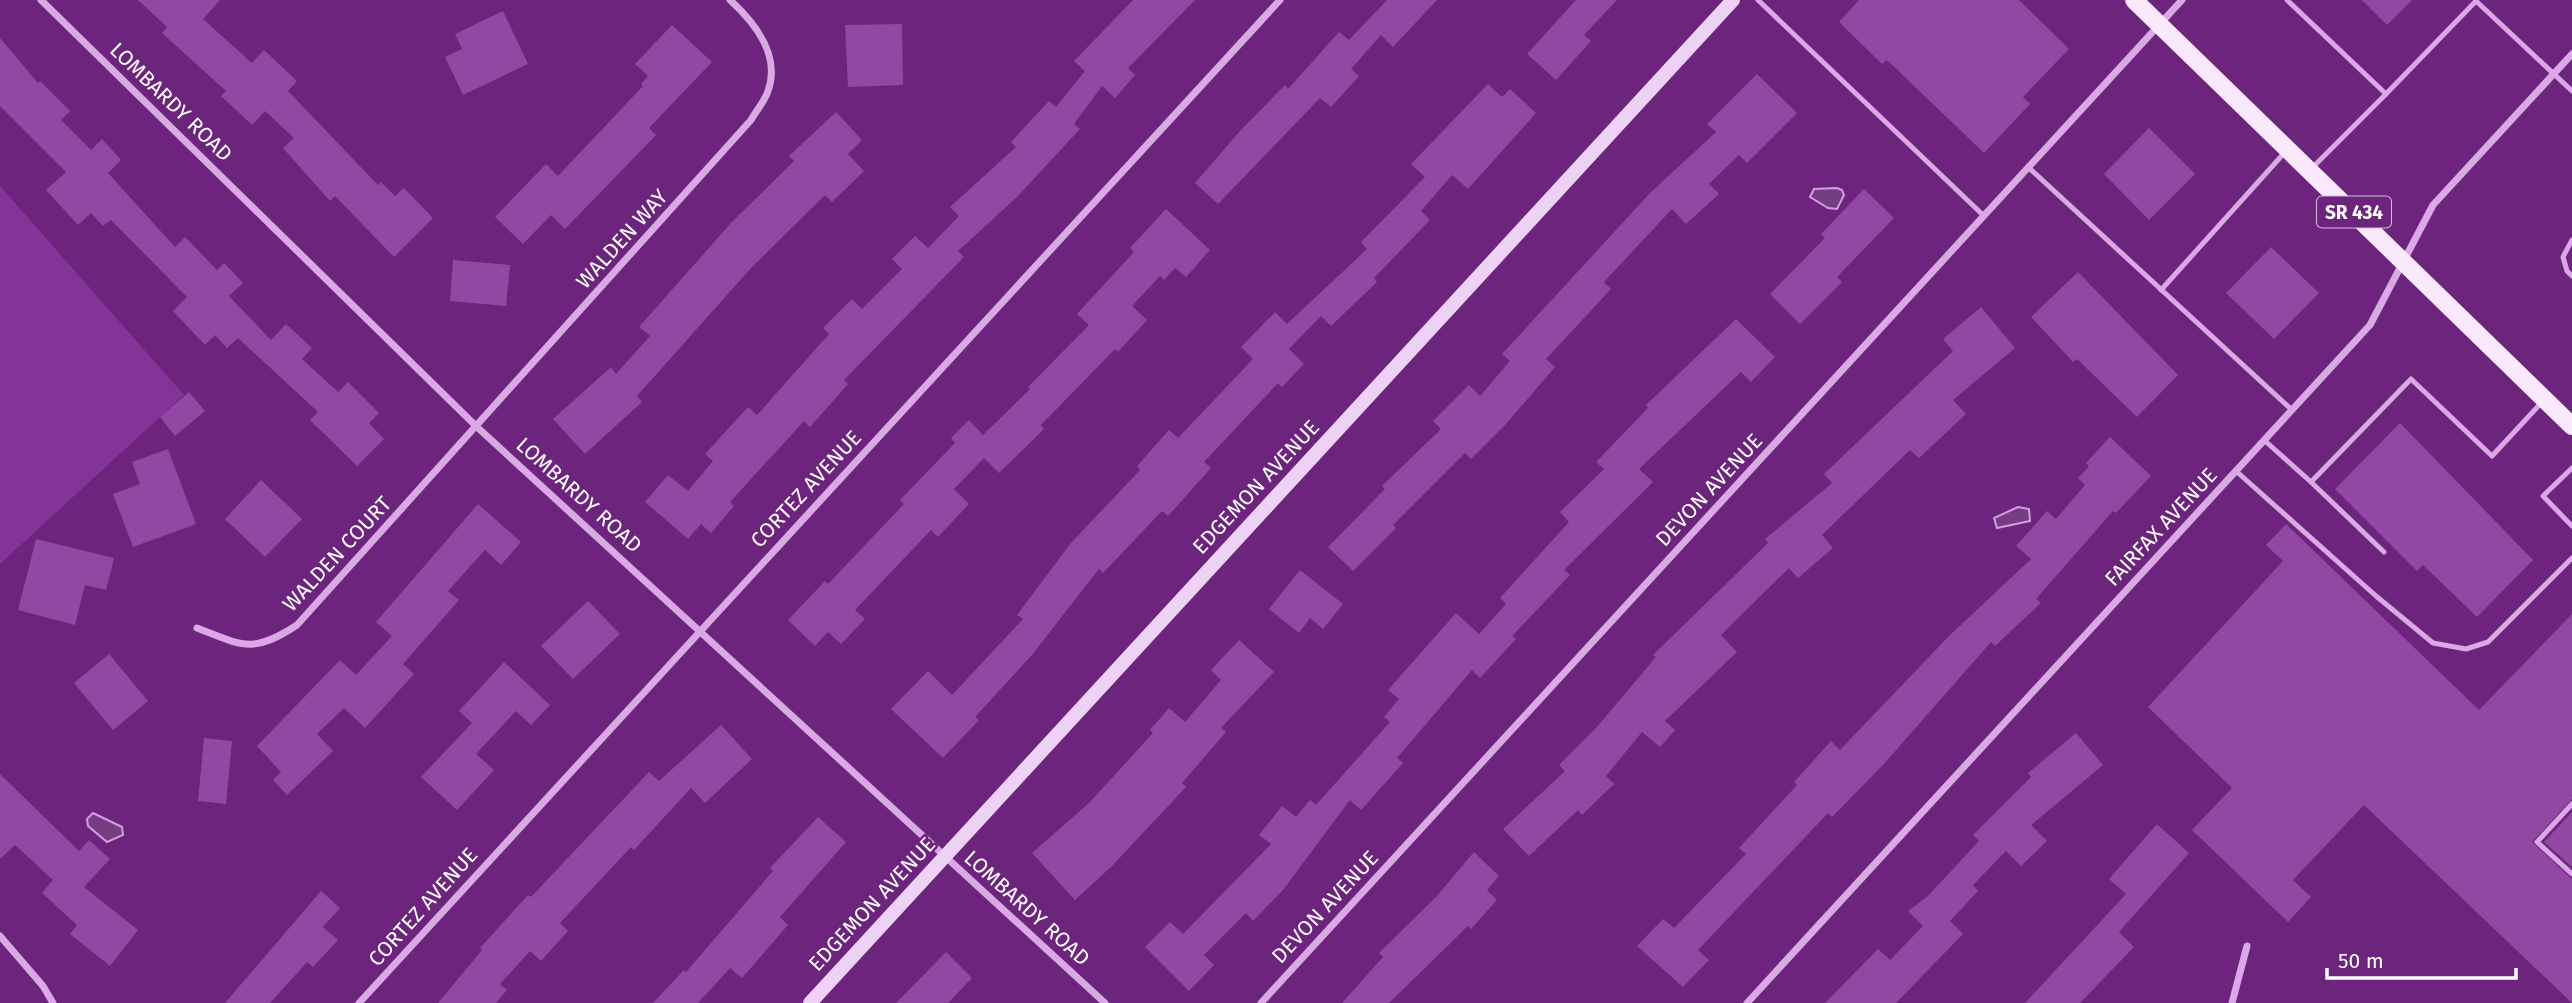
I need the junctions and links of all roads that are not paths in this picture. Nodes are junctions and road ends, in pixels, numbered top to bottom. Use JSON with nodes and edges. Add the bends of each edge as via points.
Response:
{"nodes":[{"id":1,"x":41,"y":0,"type":"edge"},
{"id":2,"x":730,"y":0,"type":"edge"},
{"id":3,"x":1280,"y":0,"type":"edge"},
{"id":4,"x":1733,"y":0,"type":"edge"},
{"id":5,"x":1758,"y":0,"type":"edge"},
{"id":6,"x":2134,"y":0,"type":"edge"},
{"id":7,"x":2182,"y":0,"type":"edge"},
{"id":8,"x":2287,"y":0,"type":"edge"},
{"id":9,"x":2160,"y":24,"type":"junction"},
{"id":10,"x":2572,"y":54,"type":"edge"},
{"id":11,"x":2554,"y":73,"type":"junction"},
{"id":12,"x":2572,"y":91,"type":"edge"},
{"id":13,"x":2386,"y":93,"type":"junction"},
{"id":14,"x":2288,"y":149,"type":"junction"},
{"id":15,"x":2028,"y":167,"type":"junction"},
{"id":16,"x":2310,"y":170,"type":"junction"},
{"id":17,"x":1984,"y":216,"type":"junction"},
{"id":18,"x":2572,"y":240,"type":"edge"},
{"id":19,"x":2404,"y":261,"type":"junction"},
{"id":20,"x":2572,"y":276,"type":"edge"},
{"id":21,"x":2161,"y":290,"type":"junction"},
{"id":22,"x":2545,"y":399,"type":"junction"},
{"id":23,"x":2292,"y":410,"type":"junction"},
{"id":24,"x":2572,"y":426,"type":"edge"},
{"id":25,"x":478,"y":427,"type":"junction"},
{"id":26,"x":2264,"y":440,"type":"junction"},
{"id":27,"x":2572,"y":468,"type":"edge"},
{"id":28,"x":2236,"y":471,"type":"junction"},
{"id":29,"x":2311,"y":482,"type":"junction"},
{"id":30,"x":2572,"y":526,"type":"edge"},
{"id":31,"x":2384,"y":552,"type":"dead end"},
{"id":32,"x":2572,"y":558,"type":"edge"},
{"id":33,"x":197,"y":628,"type":"dead end"},
{"id":34,"x":701,"y":629,"type":"junction"},
{"id":35,"x":2572,"y":804,"type":"edge"},
{"id":36,"x":944,"y":857,"type":"junction"},
{"id":37,"x":2572,"y":874,"type":"edge"},
{"id":38,"x":0,"y":936,"type":"edge"},
{"id":39,"x":2246,"y":946,"type":"dead end"},
{"id":40,"x":53,"y":1003,"type":"edge"},
{"id":41,"x":359,"y":1003,"type":"edge"},
{"id":42,"x":810,"y":1003,"type":"edge"},
{"id":43,"x":1105,"y":1003,"type":"edge"},
{"id":44,"x":1261,"y":1003,"type":"edge"},
{"id":45,"x":1747,"y":1003,"type":"edge"},
{"id":46,"x":2232,"y":1003,"type":"edge"}],
"edges":[{"from":1,"to":25,"type":"street","name":"LOMBARDY ROAD"},
{"from":2,"to":25,"type":"street","name":"WALDEN WAY","via":[[764,40],[771,63],[768,91],[751,120]]},
{"from":3,"to":34,"type":"street","name":"CORTEZ AVENUE"},
{"from":4,"to":36,"type":"street","name":"EDGEMON AVENUE"},
{"from":5,"to":17,"type":"lane"},
{"from":6,"to":9,"type":"main road","number":"SR 434"},
{"from":7,"to":9,"type":"street","name":"DEVON AVENUE"},
{"from":8,"to":13,"type":"lane"},
{"from":9,"to":14,"type":"main road","number":"SR 434"},
{"from":9,"to":15,"type":"street","name":"DEVON AVENUE"},
{"from":10,"to":11,"type":"street","name":"FAIRFAX AVENUE"},
{"from":11,"to":12,"type":"lane"},
{"from":11,"to":13,"type":"lane","via":[[2476,1]]},
{"from":11,"to":19,"type":"street","name":"FAIRFAX AVENUE","via":[[2433,205]]},
{"from":13,"to":16,"type":"lane"},
{"from":14,"to":16,"type":"main road","number":"SR 434"},
{"from":14,"to":21,"type":"lane"},
{"from":15,"to":17,"type":"street","name":"DEVON AVENUE"},
{"from":15,"to":21,"type":"lane"},
{"from":16,"to":19,"type":"main road","number":"SR 434"},
{"from":17,"to":44,"type":"street","name":"DEVON AVENUE"},
{"from":18,"to":20,"type":"lane","via":[[2563,257]]},
{"from":19,"to":22,"type":"main road","number":"SR 434"},
{"from":19,"to":23,"type":"street","name":"FAIRFAX AVENUE","via":[[2370,325]]},
{"from":21,"to":23,"type":"lane"},
{"from":22,"to":24,"type":"main road","number":"SR 434"},
{"from":22,"to":29,"type":"lane","via":[[2492,456],[2411,379]]},
{"from":23,"to":26,"type":"street","name":"FAIRFAX AVENUE"},
{"from":25,"to":33,"type":"street","name":"WALDEN COURT","via":[[297,625],[270,643],[241,645]]},
{"from":25,"to":34,"type":"street","name":"LOMBARDY ROAD"},
{"from":26,"to":28,"type":"street","name":"FAIRFAX AVENUE"},
{"from":26,"to":29,"type":"lane"},
{"from":27,"to":30,"type":"lane","via":[[2543,496]]},
{"from":28,"to":32,"type":"lane","via":[[2433,643],[2466,649],[2488,642]]},
{"from":28,"to":45,"type":"street","name":"FAIRFAX AVENUE"},
{"from":29,"to":31,"type":"lane"},
{"from":34,"to":36,"type":"street","name":"LOMBARDY ROAD"},
{"from":34,"to":41,"type":"street","name":"CORTEZ AVENUE"},
{"from":35,"to":37,"type":"lane","via":[[2537,842]]},
{"from":36,"to":42,"type":"street","name":"EDGEMON AVENUE"},
{"from":36,"to":43,"type":"street","name":"LOMBARDY ROAD"},
{"from":38,"to":40,"type":"street"},
{"from":39,"to":46,"type":"street"}]}
